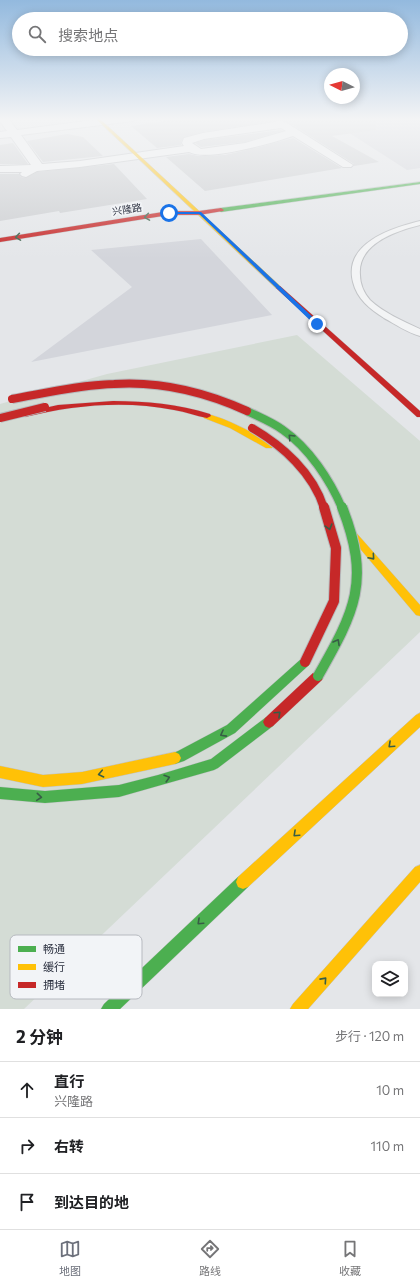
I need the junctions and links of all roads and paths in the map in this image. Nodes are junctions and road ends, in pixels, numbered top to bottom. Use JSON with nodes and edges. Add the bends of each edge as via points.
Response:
{"nodes":[{"id":1,"x":37,"y":165,"type":"edge"},
{"id":2,"x":63,"y":165,"type":"edge"},
{"id":3,"x":148,"y":165,"type":"edge"},
{"id":4,"x":35,"y":168,"type":"junction"},
{"id":5,"x":0,"y":169,"type":"edge"},
{"id":6,"x":10,"y":180,"type":"dead end"},
{"id":7,"x":420,"y":183,"type":"edge"},
{"id":8,"x":200,"y":213,"type":"junction"},
{"id":9,"x":420,"y":223,"type":"edge"},
{"id":10,"x":0,"y":240,"type":"edge"},
{"id":11,"x":7,"y":248,"type":"dead end"},
{"id":12,"x":420,"y":333,"type":"edge"},
{"id":13,"x":6,"y":401,"type":"dead end"},
{"id":14,"x":0,"y":413,"type":"edge"},
{"id":15,"x":420,"y":415,"type":"edge"},
{"id":16,"x":0,"y":418,"type":"edge"},
{"id":17,"x":0,"y":425,"type":"edge"},
{"id":18,"x":358,"y":520,"type":"dead end"},
{"id":19,"x":420,"y":612,"type":"edge"},
{"id":20,"x":420,"y":719,"type":"edge"},
{"id":21,"x":0,"y":772,"type":"edge"},
{"id":22,"x":0,"y":793,"type":"edge"},
{"id":23,"x":420,"y":872,"type":"edge"},
{"id":24,"x":142,"y":977,"type":"edge"},
{"id":25,"x":119,"y":999,"type":"edge"},
{"id":26,"x":109,"y":1009,"type":"edge"},
{"id":27,"x":298,"y":1009,"type":"edge"}],
"edges":[{"from":1,"to":4,"type":"street"},
{"from":2,"to":4,"type":"street"},
{"from":3,"to":8,"type":"main road"},
{"from":4,"to":5,"type":"street"},
{"from":4,"to":6,"type":"street"},
{"from":7,"to":8,"type":"main road"},
{"from":8,"to":10,"type":"main road","name":"兴隆路","one_way":true,"via":[[169,213]]},
{"from":8,"to":11,"type":"main road","name":"兴隆路","via":[[177,220]]},
{"from":8,"to":15,"type":"main road","via":[[317,324]]},
{"from":9,"to":12,"type":"lane","via":[[403,226],[370,244],[358,256],[354,272],[358,290],[367,300],[380,311]]},
{"from":22,"to":13,"type":"main road","one_way":true,"bridge":true,"via":[[45,797],[119,791],[214,764],[272,720],[318,676],[346,626],[356,590],[356,554],[348,522],[333,490],[316,465],[286,432],[240,408],[169,386],[97,385]]},
{"from":14,"to":18,"type":"main road","via":[[73,394],[162,391],[186,396],[234,411],[260,426],[296,452]]},
{"from":16,"to":21,"type":"main road","one_way":true,"bridge":true,"via":[[63,403],[159,397],[235,419],[271,439],[310,479],[322,502],[336,548],[334,601],[305,662],[231,729],[180,757],[82,778],[43,781]]},
{"from":17,"to":19,"type":"main road","one_way":true,"bridge":true,"via":[[14,418],[57,406],[98,404],[156,405],[195,411],[232,426],[266,444],[291,464]]},
{"from":20,"to":24,"type":"main road","one_way":true},
{"from":27,"to":23,"type":"main road","one_way":true},
{"from":25,"to":26,"type":"main road","one_way":true}]}
